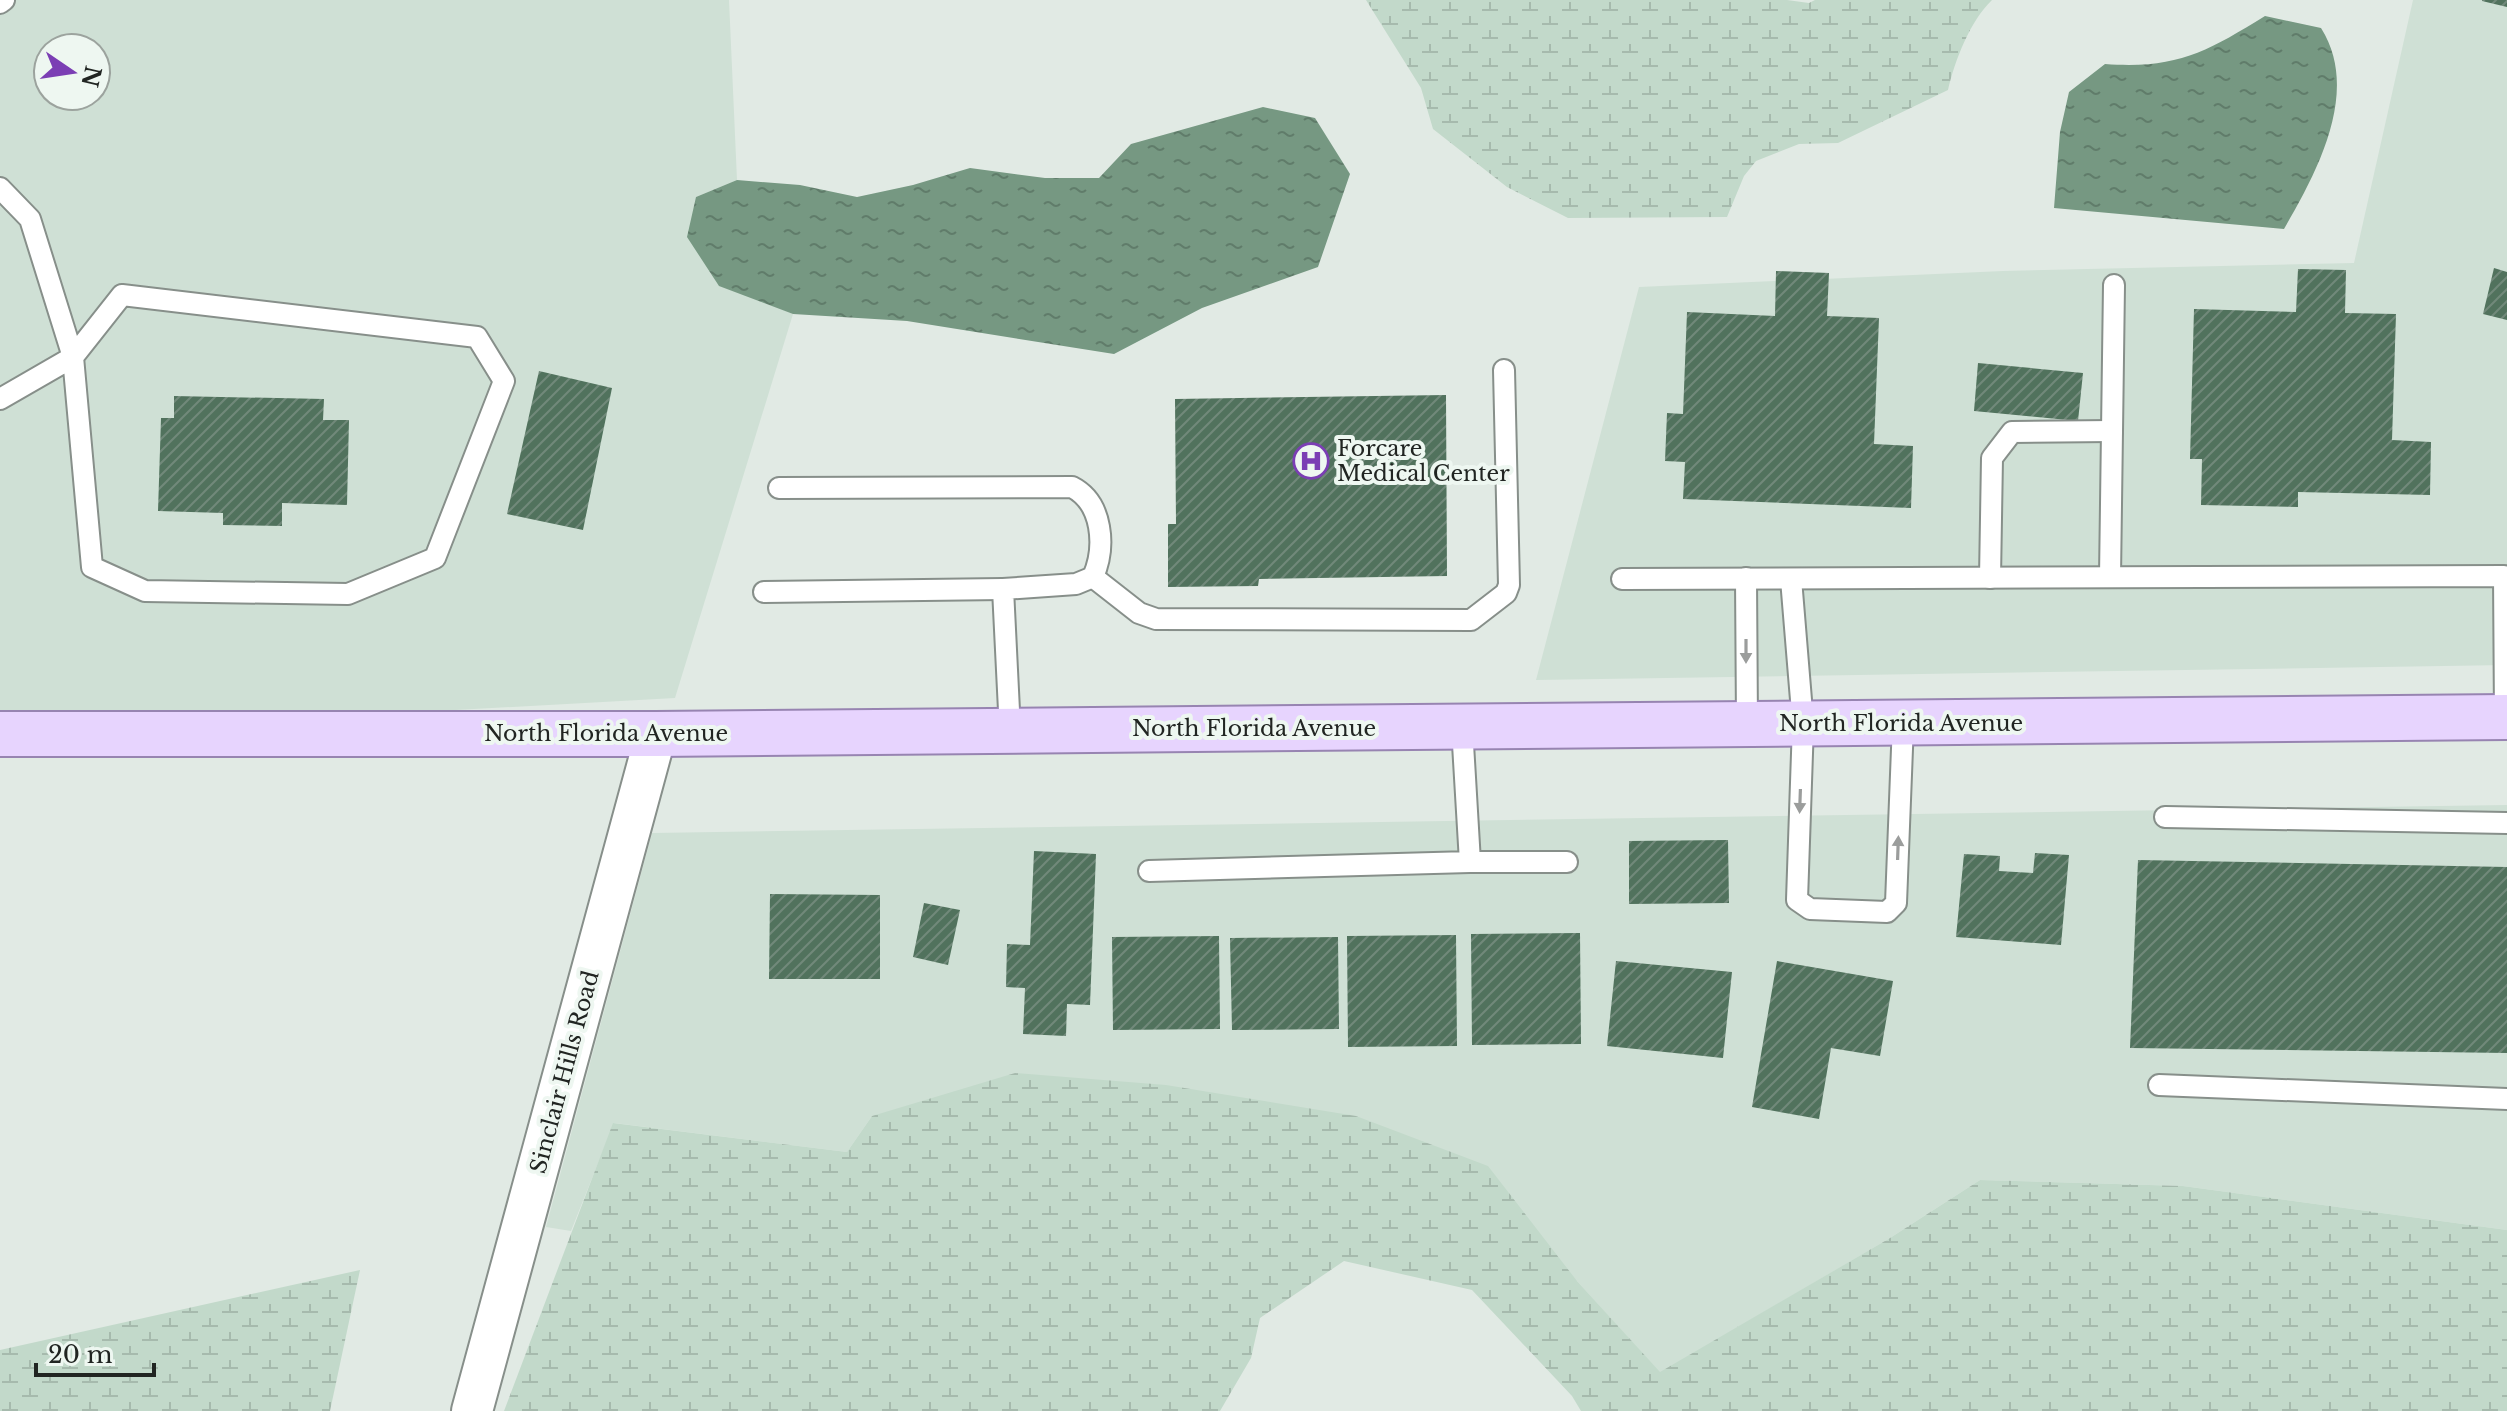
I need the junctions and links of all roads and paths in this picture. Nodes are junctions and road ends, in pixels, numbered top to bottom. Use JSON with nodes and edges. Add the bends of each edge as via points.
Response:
{"nodes":[{"id":1,"x":0,"y":188,"type":"edge"},
{"id":2,"x":2114,"y":285,"type":"dead end"},
{"id":3,"x":73,"y":357,"type":"junction"},
{"id":4,"x":1504,"y":370,"type":"dead end"},
{"id":5,"x":0,"y":399,"type":"edge"},
{"id":6,"x":2112,"y":431,"type":"junction"},
{"id":7,"x":779,"y":488,"type":"dead end"},
{"id":8,"x":2506,"y":576,"type":"edge"},
{"id":9,"x":1093,"y":577,"type":"junction"},
{"id":10,"x":2110,"y":577,"type":"junction"},
{"id":11,"x":1746,"y":578,"type":"junction"},
{"id":12,"x":1990,"y":578,"type":"junction"},
{"id":13,"x":1622,"y":579,"type":"dead end"},
{"id":14,"x":1791,"y":579,"type":"junction"},
{"id":15,"x":1003,"y":589,"type":"junction"},
{"id":16,"x":764,"y":592,"type":"dead end"},
{"id":17,"x":2506,"y":717,"type":"edge"},
{"id":18,"x":1903,"y":723,"type":"junction"},
{"id":19,"x":1747,"y":724,"type":"junction"},
{"id":20,"x":1803,"y":724,"type":"junction"},
{"id":21,"x":1462,"y":727,"type":"junction"},
{"id":22,"x":1010,"y":731,"type":"junction"},
{"id":23,"x":0,"y":734,"type":"edge"},
{"id":24,"x":656,"y":734,"type":"junction"},
{"id":25,"x":2165,"y":817,"type":"dead end"},
{"id":26,"x":2507,"y":823,"type":"edge"},
{"id":27,"x":1470,"y":862,"type":"junction"},
{"id":28,"x":1567,"y":862,"type":"dead end"},
{"id":29,"x":1149,"y":871,"type":"dead end"},
{"id":30,"x":2159,"y":1085,"type":"dead end"},
{"id":31,"x":2507,"y":1099,"type":"edge"},
{"id":32,"x":472,"y":1411,"type":"edge"}],
"edges":[{"from":1,"to":3,"type":"lane","via":[[30,219]]},
{"from":2,"to":6,"type":"lane"},
{"from":3,"to":3,"type":"lane","via":[[122,295],[477,337],[504,381],[435,558],[348,594],[145,591],[92,567]]},
{"from":3,"to":5,"type":"lane"},
{"from":4,"to":9,"type":"lane","via":[[1509,585],[1471,620],[1156,619],[1139,613]]},
{"from":6,"to":10,"type":"lane"},
{"from":6,"to":12,"type":"lane","via":[[2012,432],[1992,458]]},
{"from":7,"to":9,"type":"lane","via":[[1072,487],[1088,495],[1097,510],[1100,562]]},
{"from":8,"to":10,"type":"lane"},
{"from":8,"to":17,"type":"lane"},
{"from":9,"to":15,"type":"lane","via":[[1076,584]]},
{"from":10,"to":12,"type":"lane"},
{"from":11,"to":13,"type":"lane"},
{"from":11,"to":14,"type":"lane"},
{"from":11,"to":19,"type":"lane","one_way":true},
{"from":12,"to":14,"type":"lane"},
{"from":14,"to":20,"type":"lane"},
{"from":15,"to":16,"type":"lane"},
{"from":15,"to":22,"type":"lane"},
{"from":17,"to":18,"type":"main road","name":"North Florida Avenue"},
{"from":18,"to":20,"type":"main road","name":"North Florida Avenue"},
{"from":20,"to":18,"type":"lane","one_way":true,"via":[[1797,900],[1810,909],[1887,912],[1896,903]]},
{"from":19,"to":20,"type":"main road","name":"North Florida Avenue"},
{"from":19,"to":21,"type":"main road","name":"North Florida Avenue"},
{"from":21,"to":22,"type":"main road","name":"North Florida Avenue"},
{"from":21,"to":27,"type":"lane"},
{"from":22,"to":24,"type":"main road","name":"North Florida Avenue"},
{"from":23,"to":24,"type":"main road","name":"North Florida Avenue"},
{"from":24,"to":32,"type":"street","name":"Sinclair Hills Road"},
{"from":25,"to":26,"type":"lane"},
{"from":27,"to":28,"type":"lane"},
{"from":27,"to":29,"type":"lane"},
{"from":30,"to":31,"type":"lane"}]}
